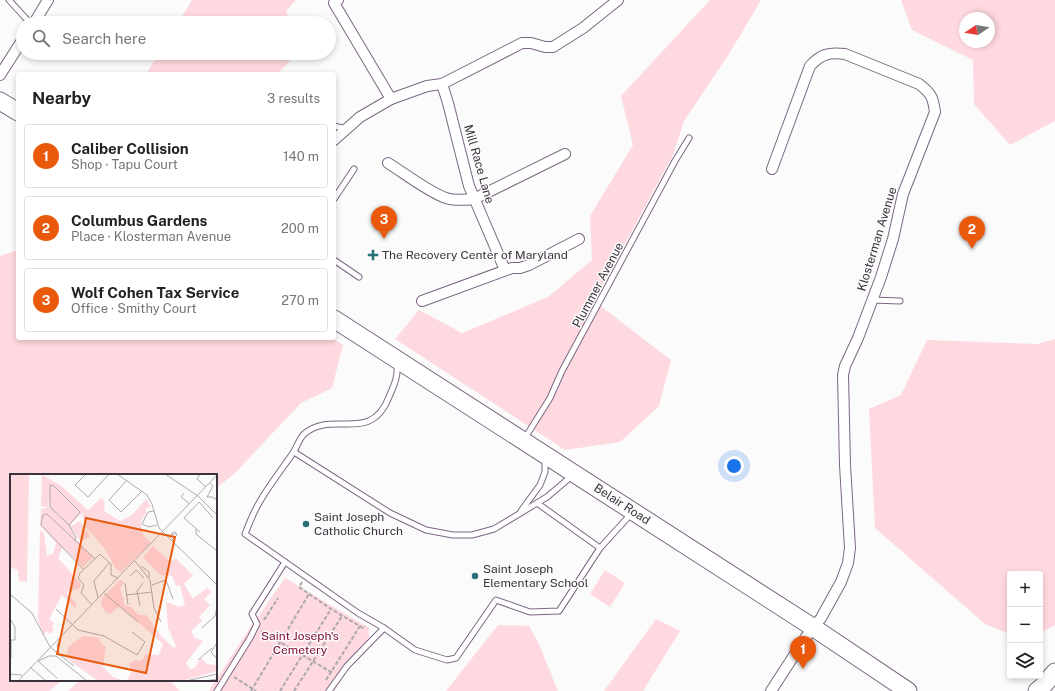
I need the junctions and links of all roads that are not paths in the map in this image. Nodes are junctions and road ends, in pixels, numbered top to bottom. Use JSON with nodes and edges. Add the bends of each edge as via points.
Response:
{"nodes":[{"id":1,"x":9,"y":0,"type":"edge"},
{"id":2,"x":48,"y":0,"type":"edge"},
{"id":3,"x":338,"y":0,"type":"edge"},
{"id":4,"x":618,"y":0,"type":"edge"},
{"id":5,"x":24,"y":16,"type":"edge"},
{"id":6,"x":38,"y":16,"type":"edge"},
{"id":7,"x":16,"y":50,"type":"edge"},
{"id":8,"x":0,"y":75,"type":"edge"},
{"id":9,"x":442,"y":84,"type":"junction"},
{"id":10,"x":391,"y":100,"type":"junction"},
{"id":11,"x":0,"y":101,"type":"edge"},
{"id":12,"x":16,"y":111,"type":"edge"},
{"id":13,"x":336,"y":126,"type":"edge"},
{"id":14,"x":346,"y":129,"type":"junction"},
{"id":15,"x":336,"y":138,"type":"edge"},
{"id":16,"x":689,"y":138,"type":"dead end"},
{"id":17,"x":565,"y":154,"type":"dead end"},
{"id":18,"x":388,"y":163,"type":"dead end"},
{"id":19,"x":354,"y":169,"type":"dead end"},
{"id":20,"x":772,"y":169,"type":"dead end"},
{"id":21,"x":336,"y":196,"type":"edge"},
{"id":22,"x":474,"y":199,"type":"junction"},
{"id":23,"x":579,"y":239,"type":"dead end"},
{"id":24,"x":336,"y":261,"type":"edge"},
{"id":25,"x":505,"y":270,"type":"junction"},
{"id":26,"x":359,"y":277,"type":"dead end"},
{"id":27,"x":872,"y":300,"type":"junction"},
{"id":28,"x":422,"y":301,"type":"dead end"},
{"id":29,"x":900,"y":301,"type":"dead end"},
{"id":30,"x":336,"y":320,"type":"edge"},
{"id":31,"x":396,"y":358,"type":"junction"},
{"id":32,"x":523,"y":441,"type":"junction"},
{"id":33,"x":294,"y":452,"type":"junction"},
{"id":34,"x":544,"y":455,"type":"junction"},
{"id":35,"x":575,"y":474,"type":"junction"},
{"id":36,"x":537,"y":503,"type":"junction"},
{"id":37,"x":633,"y":511,"type":"junction"},
{"id":38,"x":520,"y":512,"type":"junction"},
{"id":39,"x":600,"y":548,"type":"junction"},
{"id":40,"x":285,"y":562,"type":"junction"},
{"id":41,"x":384,"y":628,"type":"junction"},
{"id":42,"x":814,"y":628,"type":"junction"},
{"id":43,"x":1055,"y":672,"type":"edge"},
{"id":44,"x":890,"y":679,"type":"junction"},
{"id":45,"x":1055,"y":686,"type":"edge"},
{"id":46,"x":217,"y":691,"type":"edge"},
{"id":47,"x":329,"y":691,"type":"edge"},
{"id":48,"x":771,"y":691,"type":"edge"},
{"id":49,"x":908,"y":691,"type":"edge"},
{"id":50,"x":923,"y":691,"type":"edge"},
{"id":51,"x":1037,"y":691,"type":"edge"},
{"id":52,"x":1052,"y":691,"type":"edge"}],
"edges":[{"from":1,"to":5,"type":"lane"},
{"from":2,"to":6,"type":"street"},
{"from":3,"to":10,"type":"street","via":[[334,3]]},
{"from":4,"to":9,"type":"street","via":[[583,28],[553,47],[522,43]]},
{"from":7,"to":8,"type":"street"},
{"from":9,"to":10,"type":"street","via":[[427,86]]},
{"from":9,"to":22,"type":"street","name":"Mill Race Lane"},
{"from":10,"to":14,"type":"street","via":[[360,117]]},
{"from":11,"to":12,"type":"highway"},
{"from":13,"to":14,"type":"lane"},
{"from":14,"to":15,"type":"street"},
{"from":16,"to":32,"type":"lane","name":"Plummer Avenue","via":[[562,371],[550,398]]},
{"from":17,"to":22,"type":"street"},
{"from":18,"to":22,"type":"street","via":[[447,199]]},
{"from":19,"to":21,"type":"lane"},
{"from":20,"to":27,"type":"street","name":"Klosterman Avenue","via":[[810,66],[816,59],[834,53],[845,54],[928,90],[933,98],[935,112],[904,194]]},
{"from":22,"to":25,"type":"street","name":"Mill Race Lane"},
{"from":23,"to":25,"type":"street","via":[[529,265]]},
{"from":24,"to":26,"type":"lane"},
{"from":25,"to":28,"type":"street"},
{"from":27,"to":29,"type":"lane"},
{"from":27,"to":42,"type":"street","name":"Klosterman Avenue","via":[[843,375],[844,465],[850,548],[848,563],[841,582]]},
{"from":30,"to":31,"type":"highway","name":"Belair Road"},
{"from":31,"to":32,"type":"highway","name":"Belair Road"},
{"from":31,"to":33,"type":"lane","via":[[398,376],[389,399],[378,416],[364,423],[314,427],[303,436]]},
{"from":32,"to":34,"type":"highway","name":"Belair Road"},
{"from":33,"to":38,"type":"lane","via":[[390,513],[426,530],[453,535],[472,535],[494,530]]},
{"from":33,"to":40,"type":"lane","via":[[258,504],[245,534]]},
{"from":34,"to":35,"type":"highway","name":"Belair Road"},
{"from":34,"to":38,"type":"lane","via":[[545,472],[540,485]]},
{"from":35,"to":36,"type":"lane"},
{"from":35,"to":37,"type":"highway","name":"Belair Road"},
{"from":36,"to":38,"type":"lane"},
{"from":36,"to":39,"type":"lane"},
{"from":37,"to":39,"type":"lane"},
{"from":37,"to":42,"type":"highway","name":"Belair Road"},
{"from":39,"to":41,"type":"lane","via":[[559,611],[530,612],[496,600],[456,658],[447,660],[415,650]]},
{"from":40,"to":41,"type":"lane"},
{"from":40,"to":46,"type":"lane","via":[[252,614],[257,624]]},
{"from":41,"to":47,"type":"lane","via":[[347,666]]},
{"from":42,"to":44,"type":"highway","name":"Belair Road"},
{"from":42,"to":48,"type":"street","name":"Klosterman Avenue"},
{"from":43,"to":51,"type":"highway"},
{"from":44,"to":49,"type":"highway","name":"Belair Road"},
{"from":44,"to":50,"type":"highway"},
{"from":45,"to":52,"type":"highway"}]}
